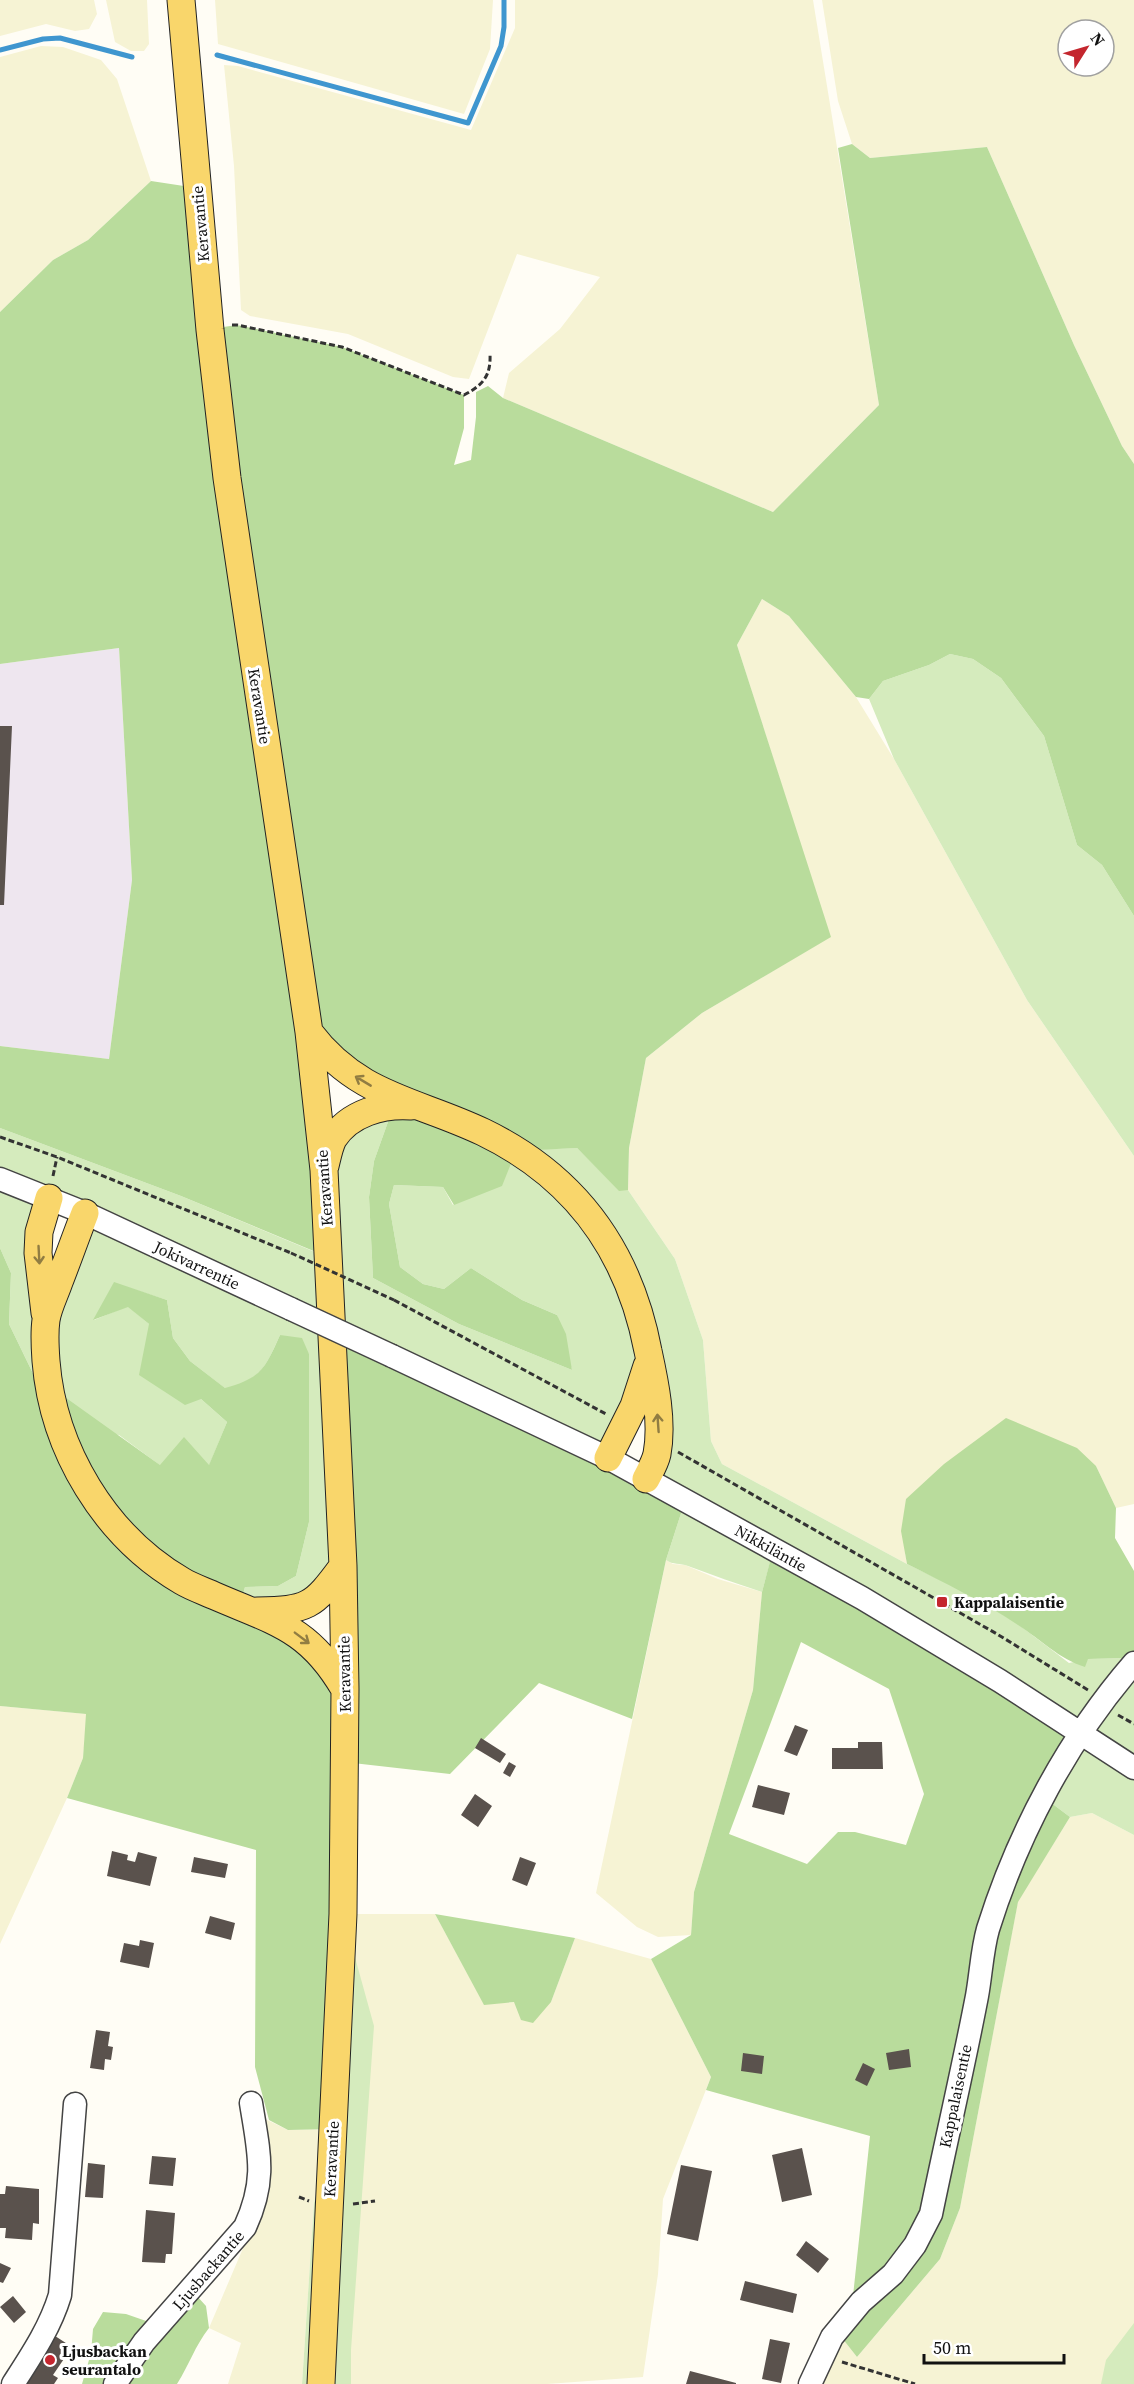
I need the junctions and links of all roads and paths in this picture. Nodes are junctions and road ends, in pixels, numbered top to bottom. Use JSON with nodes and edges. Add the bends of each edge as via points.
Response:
{"nodes":[{"id":1,"x":181,"y":0,"type":"edge"},
{"id":2,"x":210,"y":330,"type":"junction"},
{"id":3,"x":490,"y":354,"type":"dead end"},
{"id":4,"x":309,"y":1032,"type":"junction"},
{"id":5,"x":415,"y":1106,"type":"junction"},
{"id":6,"x":0,"y":1137,"type":"edge"},
{"id":7,"x":324,"y":1170,"type":"junction"},
{"id":8,"x":0,"y":1179,"type":"edge"},
{"id":9,"x":49,"y":1198,"type":"junction"},
{"id":10,"x":85,"y":1213,"type":"junction"},
{"id":11,"x":46,"y":1320,"type":"junction"},
{"id":12,"x":392,"y":1356,"type":"joint"},
{"id":13,"x":650,"y":1357,"type":"junction"},
{"id":14,"x":611,"y":1417,"type":"dead end"},
{"id":15,"x":671,"y":1448,"type":"dead end"},
{"id":16,"x":608,"y":1458,"type":"junction"},
{"id":17,"x":646,"y":1479,"type":"junction"},
{"id":18,"x":343,"y":1566,"type":"junction"},
{"id":19,"x":251,"y":1611,"type":"junction"},
{"id":20,"x":1134,"y":1663,"type":"edge"},
{"id":21,"x":345,"y":1689,"type":"junction"},
{"id":22,"x":1088,"y":1690,"type":"dead end"},
{"id":23,"x":1116,"y":1713,"type":"dead end"},
{"id":24,"x":1134,"y":1724,"type":"edge"},
{"id":25,"x":1081,"y":1735,"type":"junction"},
{"id":26,"x":1134,"y":1768,"type":"edge"},
{"id":27,"x":251,"y":2103,"type":"dead end"},
{"id":28,"x":75,"y":2104,"type":"dead end"},
{"id":29,"x":823,"y":2355,"type":"junction"},
{"id":30,"x":13,"y":2384,"type":"edge"},
{"id":31,"x":115,"y":2384,"type":"edge"},
{"id":32,"x":321,"y":2384,"type":"edge"},
{"id":33,"x":810,"y":2384,"type":"edge"},
{"id":34,"x":915,"y":2384,"type":"edge"}],
"edges":[{"from":1,"to":2,"type":"main road","name":"Keravantie"},
{"from":2,"to":3,"type":"path","via":[[237,325],[342,347],[464,395],[478,388],[490,369]]},
{"from":2,"to":4,"type":"main road","name":"Keravantie","via":[[233,525]]},
{"from":5,"to":4,"type":"main road","one_way":true,"via":[[391,1097],[334,1063]]},
{"from":4,"to":7,"type":"main road","name":"Keravantie"},
{"from":5,"to":7,"type":"main road","via":[[394,1105],[352,1119],[333,1139]]},
{"from":5,"to":13,"type":"main road","via":[[483,1132],[570,1193],[617,1256],[633,1290]]},
{"from":6,"to":14,"type":"path","bridge":true,"via":[[291,1253],[394,1300]]},
{"from":7,"to":18,"type":"main road","name":"Keravantie"},
{"from":8,"to":9,"type":"street","name":"Jokivarrentie"},
{"from":9,"to":10,"type":"street","name":"Jokivarrentie"},
{"from":9,"to":11,"type":"main road","one_way":true,"via":[[39,1232],[38,1253]]},
{"from":10,"to":11,"type":"main road"},
{"from":10,"to":12,"type":"street","name":"Jokivarrentie","bridge":true},
{"from":11,"to":19,"type":"main road","via":[[48,1385],[59,1427],[78,1472],[109,1519],[147,1556],[182,1582]]},
{"from":12,"to":16,"type":"street","name":"Nikkiläntie"},
{"from":13,"to":16,"type":"main road","via":[[642,1388]]},
{"from":17,"to":13,"type":"main road","one_way":true,"via":[[657,1457],[659,1441]]},
{"from":15,"to":22,"type":"path"},
{"from":16,"to":17,"type":"street","name":"Nikkiläntie"},
{"from":17,"to":25,"type":"street","name":"Nikkiläntie","via":[[862,1598]]},
{"from":18,"to":19,"type":"main road","via":[[314,1601],[294,1610]]},
{"from":18,"to":21,"type":"main road","name":"Keravantie"},
{"from":19,"to":21,"type":"main road","one_way":true,"via":[[302,1637],[324,1657]]},
{"from":20,"to":25,"type":"street","name":"Kappalaisentie"},
{"from":21,"to":32,"type":"main road","name":"Keravantie","via":[[344,1914]]},
{"from":23,"to":24,"type":"path"},
{"from":25,"to":26,"type":"street","name":"Nikkiläntie"},
{"from":25,"to":29,"type":"street","name":"Kappalaisentie","via":[[1027,1829],[1008,1869],[987,1932],[931,2214],[893,2274],[861,2302],[831,2337]]},
{"from":27,"to":31,"type":"street","name":"Ljusbackantie","via":[[261,2170],[256,2199],[245,2227],[144,2342]]},
{"from":28,"to":30,"type":"street","via":[[60,2295],[38,2344]]},
{"from":29,"to":33,"type":"street","name":"Kappalaisentie"},
{"from":29,"to":34,"type":"path"}]}
